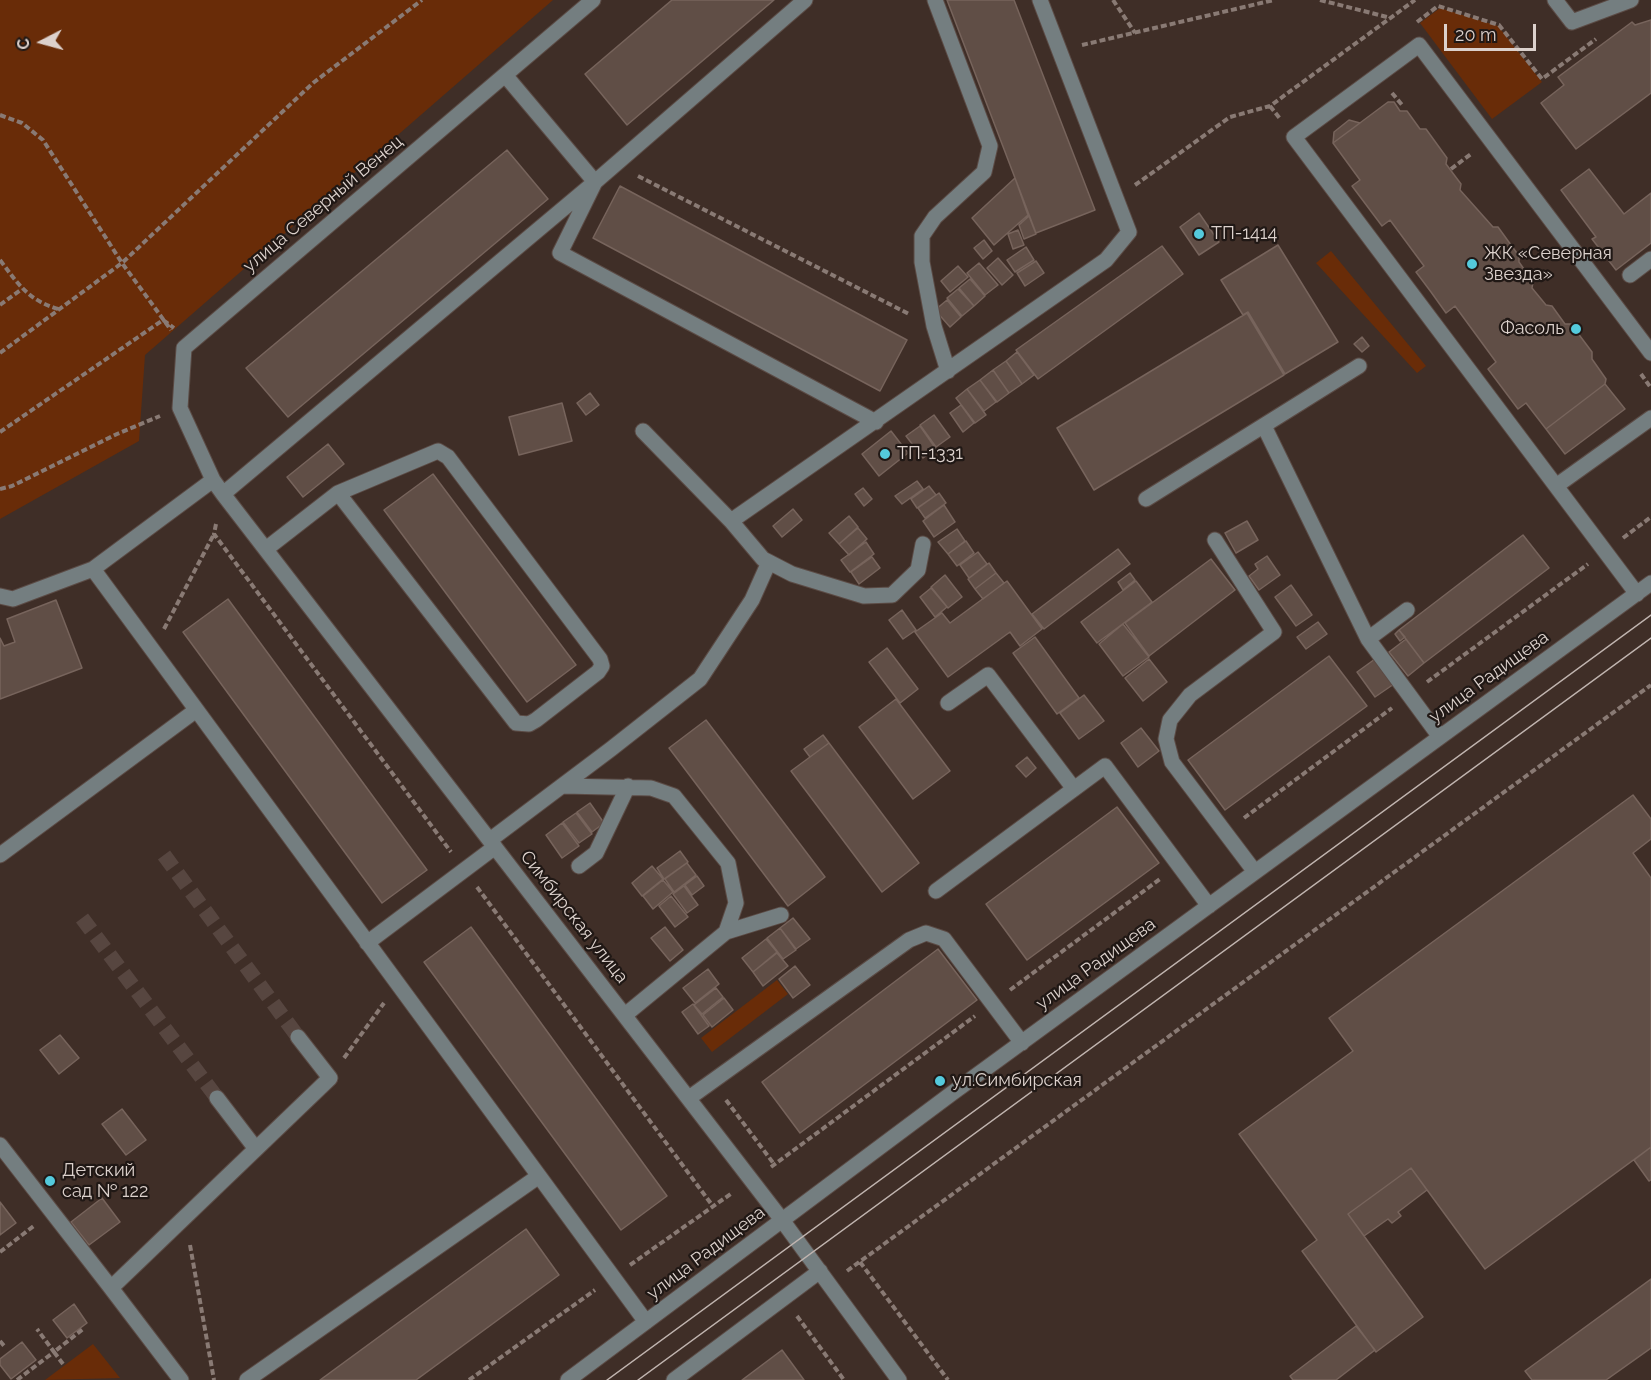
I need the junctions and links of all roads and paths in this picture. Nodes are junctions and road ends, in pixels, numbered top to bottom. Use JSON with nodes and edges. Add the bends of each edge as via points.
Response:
{"nodes":[{"id":1,"x":422,"y":0,"type":"edge"},
{"id":2,"x":593,"y":0,"type":"edge"},
{"id":3,"x":805,"y":0,"type":"edge"},
{"id":4,"x":935,"y":0,"type":"edge"},
{"id":5,"x":1040,"y":0,"type":"edge"},
{"id":6,"x":1113,"y":0,"type":"edge"},
{"id":7,"x":1274,"y":0,"type":"edge"},
{"id":8,"x":1320,"y":0,"type":"edge"},
{"id":9,"x":1415,"y":0,"type":"edge"},
{"id":10,"x":1555,"y":0,"type":"edge"},
{"id":11,"x":1631,"y":0,"type":"edge"},
{"id":12,"x":1391,"y":18,"type":"junction"},
{"id":13,"x":1135,"y":33,"type":"junction"},
{"id":14,"x":1419,"y":45,"type":"junction"},
{"id":15,"x":1059,"y":50,"type":"junction"},
{"id":16,"x":505,"y":75,"type":"junction"},
{"id":17,"x":1542,"y":79,"type":"dead end"},
{"id":18,"x":1388,"y":87,"type":"dead end"},
{"id":19,"x":1402,"y":106,"type":"dead end"},
{"id":20,"x":0,"y":115,"type":"edge"},
{"id":21,"x":1474,"y":152,"type":"dead end"},
{"id":22,"x":616,"y":165,"type":"junction"},
{"id":23,"x":1451,"y":169,"type":"dead end"},
{"id":24,"x":596,"y":182,"type":"junction"},
{"id":25,"x":1116,"y":198,"type":"junction"},
{"id":26,"x":1651,"y":259,"type":"edge"},
{"id":27,"x":0,"y":260,"type":"edge"},
{"id":28,"x":122,"y":264,"type":"junction"},
{"id":29,"x":1630,"y":274,"type":"dead end"},
{"id":30,"x":22,"y":289,"type":"junction"},
{"id":31,"x":0,"y":305,"type":"edge"},
{"id":32,"x":59,"y":309,"type":"junction"},
{"id":33,"x":164,"y":320,"type":"junction"},
{"id":34,"x":170,"y":322,"type":"dead end"},
{"id":35,"x":934,"y":326,"type":"junction"},
{"id":36,"x":184,"y":348,"type":"junction"},
{"id":37,"x":0,"y":353,"type":"edge"},
{"id":38,"x":1651,"y":353,"type":"edge"},
{"id":39,"x":1359,"y":366,"type":"dead end"},
{"id":40,"x":1637,"y":369,"type":"dead end"},
{"id":41,"x":948,"y":371,"type":"junction"},
{"id":42,"x":1651,"y":388,"type":"edge"},
{"id":43,"x":180,"y":408,"type":"junction"},
{"id":44,"x":1651,"y":417,"type":"edge"},
{"id":45,"x":876,"y":423,"type":"junction"},
{"id":46,"x":1264,"y":426,"type":"junction"},
{"id":47,"x":643,"y":431,"type":"dead end"},
{"id":48,"x":0,"y":432,"type":"edge"},
{"id":49,"x":213,"y":480,"type":"junction"},
{"id":50,"x":1556,"y":486,"type":"junction"},
{"id":51,"x":0,"y":489,"type":"edge"},
{"id":52,"x":338,"y":493,"type":"junction"},
{"id":53,"x":222,"y":494,"type":"junction"},
{"id":54,"x":1146,"y":499,"type":"dead end"},
{"id":55,"x":1651,"y":517,"type":"edge"},
{"id":56,"x":731,"y":522,"type":"junction"},
{"id":57,"x":214,"y":534,"type":"dead end"},
{"id":58,"x":1215,"y":540,"type":"dead end"},
{"id":59,"x":923,"y":544,"type":"dead end"},
{"id":60,"x":266,"y":549,"type":"junction"},
{"id":61,"x":1605,"y":551,"type":"junction"},
{"id":62,"x":770,"y":562,"type":"junction"},
{"id":63,"x":93,"y":569,"type":"junction"},
{"id":64,"x":1651,"y":583,"type":"edge"},
{"id":65,"x":1637,"y":594,"type":"junction"},
{"id":66,"x":0,"y":596,"type":"edge"},
{"id":67,"x":1407,"y":610,"type":"dead end"},
{"id":68,"x":1368,"y":639,"type":"junction"},
{"id":69,"x":152,"y":652,"type":"junction"},
{"id":70,"x":1651,"y":685,"type":"edge"},
{"id":71,"x":1410,"y":695,"type":"junction"},
{"id":72,"x":948,"y":704,"type":"dead end"},
{"id":73,"x":195,"y":711,"type":"junction"},
{"id":74,"x":1440,"y":737,"type":"junction"},
{"id":75,"x":564,"y":786,"type":"junction"},
{"id":76,"x":628,"y":786,"type":"junction"},
{"id":77,"x":1074,"y":789,"type":"junction"},
{"id":78,"x":1225,"y":832,"type":"junction"},
{"id":79,"x":493,"y":844,"type":"junction"},
{"id":80,"x":0,"y":855,"type":"edge"},
{"id":81,"x":579,"y":866,"type":"dead end"},
{"id":82,"x":1179,"y":866,"type":"junction"},
{"id":83,"x":1255,"y":872,"type":"junction"},
{"id":84,"x":936,"y":891,"type":"dead end"},
{"id":85,"x":1209,"y":906,"type":"junction"},
{"id":86,"x":781,"y":915,"type":"dead end"},
{"id":87,"x":726,"y":932,"type":"junction"},
{"id":88,"x":367,"y":943,"type":"junction"},
{"id":89,"x":397,"y":984,"type":"junction"},
{"id":90,"x":992,"y":1003,"type":"junction"},
{"id":91,"x":625,"y":1015,"type":"junction"},
{"id":92,"x":298,"y":1036,"type":"tunnel mouth"},
{"id":93,"x":1022,"y":1043,"type":"junction"},
{"id":94,"x":330,"y":1078,"type":"junction"},
{"id":95,"x":712,"y":1082,"type":"junction"},
{"id":96,"x":217,"y":1098,"type":"tunnel mouth"},
{"id":97,"x":689,"y":1098,"type":"junction"},
{"id":98,"x":0,"y":1145,"type":"edge"},
{"id":99,"x":256,"y":1149,"type":"junction"},
{"id":100,"x":774,"y":1164,"type":"junction"},
{"id":101,"x":538,"y":1176,"type":"junction"},
{"id":102,"x":752,"y":1181,"type":"junction"},
{"id":103,"x":52,"y":1212,"type":"junction"},
{"id":104,"x":186,"y":1217,"type":"junction"},
{"id":105,"x":782,"y":1220,"type":"junction"},
{"id":106,"x":0,"y":1252,"type":"edge"},
{"id":107,"x":860,"y":1262,"type":"junction"},
{"id":108,"x":820,"y":1271,"type":"junction"},
{"id":109,"x":829,"y":1284,"type":"junction"},
{"id":110,"x":111,"y":1288,"type":"junction"},
{"id":111,"x":784,"y":1298,"type":"junction"},
{"id":112,"x":646,"y":1322,"type":"junction"},
{"id":113,"x":36,"y":1329,"type":"dead end"},
{"id":114,"x":83,"y":1329,"type":"dead end"},
{"id":115,"x":0,"y":1341,"type":"edge"},
{"id":116,"x":5,"y":1347,"type":"dead end"},
{"id":117,"x":54,"y":1352,"type":"junction"},
{"id":118,"x":63,"y":1364,"type":"dead end"},
{"id":119,"x":17,"y":1380,"type":"edge"},
{"id":120,"x":181,"y":1380,"type":"edge"},
{"id":121,"x":214,"y":1380,"type":"edge"},
{"id":122,"x":247,"y":1380,"type":"edge"},
{"id":123,"x":568,"y":1380,"type":"edge"},
{"id":124,"x":674,"y":1380,"type":"edge"},
{"id":125,"x":844,"y":1380,"type":"edge"},
{"id":126,"x":899,"y":1380,"type":"edge"},
{"id":127,"x":948,"y":1380,"type":"edge"}],
"edges":[{"from":1,"to":28,"type":"path","via":[[313,83]]},
{"from":2,"to":16,"type":"street","name":"улица Северный Венец"},
{"from":3,"to":22,"type":"street"},
{"from":4,"to":35,"type":"street","via":[[990,146],[984,172],[935,217],[922,236],[922,262]]},
{"from":5,"to":15,"type":"street"},
{"from":6,"to":13,"type":"path"},
{"from":7,"to":13,"type":"path"},
{"from":8,"to":12,"type":"path"},
{"from":9,"to":12,"type":"path"},
{"from":10,"to":11,"type":"street","via":[[1572,22]]},
{"from":12,"to":25,"type":"path","via":[[1270,106],[1230,117]]},
{"from":13,"to":15,"type":"path"},
{"from":14,"to":17,"type":"path","via":[[1407,29],[1438,6],[1499,25]]},
{"from":14,"to":38,"type":"street"},
{"from":14,"to":50,"type":"street","via":[[1294,137]]},
{"from":15,"to":25,"type":"street"},
{"from":16,"to":24,"type":"street"},
{"from":16,"to":36,"type":"street","name":"улица Северный Венец"},
{"from":18,"to":19,"type":"path"},
{"from":20,"to":28,"type":"path","via":[[22,123],[43,140]]},
{"from":21,"to":23,"type":"path"},
{"from":22,"to":24,"type":"street"},
{"from":22,"to":35,"type":"path"},
{"from":24,"to":45,"type":"street","via":[[560,253]]},
{"from":24,"to":53,"type":"street"},
{"from":25,"to":41,"type":"street","via":[[1129,232],[1106,260]]},
{"from":26,"to":29,"type":"street"},
{"from":27,"to":30,"type":"path"},
{"from":28,"to":32,"type":"path"},
{"from":28,"to":33,"type":"path"},
{"from":30,"to":31,"type":"path"},
{"from":30,"to":32,"type":"path","via":[[39,303]]},
{"from":32,"to":37,"type":"path"},
{"from":33,"to":34,"type":"path"},
{"from":33,"to":36,"type":"path"},
{"from":33,"to":48,"type":"path"},
{"from":35,"to":41,"type":"street"},
{"from":36,"to":43,"type":"street"},
{"from":39,"to":46,"type":"street"},
{"from":40,"to":42,"type":"path"},
{"from":41,"to":45,"type":"street"},
{"from":43,"to":49,"type":"street"},
{"from":43,"to":51,"type":"path"},
{"from":44,"to":50,"type":"street"},
{"from":45,"to":56,"type":"street"},
{"from":46,"to":54,"type":"street"},
{"from":46,"to":68,"type":"street"},
{"from":47,"to":56,"type":"street"},
{"from":49,"to":53,"type":"street","name":"Симбирская улица"},
{"from":49,"to":63,"type":"street"},
{"from":50,"to":61,"type":"street"},
{"from":52,"to":52,"type":"street","via":[[438,451],[447,457],[600,659],[602,666],[598,672],[536,720],[516,723]]},
{"from":52,"to":60,"type":"street"},
{"from":53,"to":60,"type":"street","name":"Симбирская улица"},
{"from":55,"to":61,"type":"path"},
{"from":56,"to":62,"type":"street"},
{"from":57,"to":69,"type":"path"},
{"from":58,"to":78,"type":"street","via":[[1274,632],[1190,695],[1170,720],[1166,739],[1172,762]]},
{"from":59,"to":62,"type":"street","via":[[918,570],[892,595],[864,596],[792,574]]},
{"from":60,"to":79,"type":"street","name":"Симбирская улица"},
{"from":61,"to":65,"type":"street"},
{"from":61,"to":71,"type":"path"},
{"from":62,"to":75,"type":"street","via":[[752,600],[700,679]]},
{"from":63,"to":66,"type":"street","via":[[13,599]]},
{"from":63,"to":69,"type":"street"},
{"from":64,"to":65,"type":"street","name":"улица Радищева"},
{"from":65,"to":74,"type":"street","name":"улица Радищева"},
{"from":67,"to":68,"type":"street"},
{"from":68,"to":71,"type":"street"},
{"from":69,"to":73,"type":"street"},
{"from":70,"to":107,"type":"path"},
{"from":71,"to":74,"type":"street"},
{"from":71,"to":78,"type":"path"},
{"from":72,"to":77,"type":"street","via":[[988,675]]},
{"from":73,"to":80,"type":"street"},
{"from":73,"to":88,"type":"street"},
{"from":74,"to":83,"type":"street","name":"улица Радищева"},
{"from":75,"to":76,"type":"street"},
{"from":75,"to":79,"type":"street"},
{"from":76,"to":81,"type":"street","via":[[596,853]]},
{"from":76,"to":87,"type":"street","via":[[674,796],[728,863],[736,903]]},
{"from":77,"to":82,"type":"street","via":[[1105,766]]},
{"from":77,"to":84,"type":"street"},
{"from":78,"to":83,"type":"street"},
{"from":79,"to":88,"type":"street"},
{"from":79,"to":91,"type":"street","name":"Симбирская улица"},
{"from":82,"to":85,"type":"street"},
{"from":82,"to":90,"type":"path"},
{"from":83,"to":85,"type":"street","name":"улица Радищева"},
{"from":85,"to":93,"type":"street","name":"улица Радищева"},
{"from":86,"to":87,"type":"street"},
{"from":87,"to":91,"type":"street"},
{"from":88,"to":89,"type":"street"},
{"from":89,"to":94,"type":"path"},
{"from":89,"to":101,"type":"street"},
{"from":90,"to":93,"type":"street"},
{"from":90,"to":95,"type":"street","via":[[944,939],[927,933],[909,940]]},
{"from":90,"to":100,"type":"path"},
{"from":91,"to":97,"type":"street","name":"Симбирская улица"},
{"from":92,"to":94,"type":"street"},
{"from":93,"to":105,"type":"street","name":"улица Радищева"},
{"from":94,"to":99,"type":"street"},
{"from":95,"to":97,"type":"street"},
{"from":95,"to":100,"type":"path"},
{"from":96,"to":99,"type":"street"},
{"from":97,"to":102,"type":"street","name":"Симбирская улица"},
{"from":98,"to":103,"type":"street"},
{"from":99,"to":104,"type":"street"},
{"from":100,"to":102,"type":"path"},
{"from":101,"to":112,"type":"street"},
{"from":101,"to":122,"type":"street"},
{"from":102,"to":105,"type":"street","name":"Симбирская улица"},
{"from":103,"to":106,"type":"path"},
{"from":103,"to":110,"type":"street"},
{"from":104,"to":110,"type":"street"},
{"from":104,"to":121,"type":"path"},
{"from":105,"to":108,"type":"street","name":"Симбирская улица"},
{"from":105,"to":112,"type":"street","name":"улица Радищева"},
{"from":107,"to":109,"type":"path"},
{"from":107,"to":127,"type":"path"},
{"from":108,"to":109,"type":"street","name":"Симбирская улица"},
{"from":108,"to":111,"type":"street"},
{"from":109,"to":126,"type":"street","name":"Симбирская улица"},
{"from":110,"to":120,"type":"street"},
{"from":111,"to":124,"type":"street"},
{"from":111,"to":125,"type":"path"},
{"from":112,"to":123,"type":"street","name":"улица Радищева"},
{"from":113,"to":117,"type":"path"},
{"from":114,"to":117,"type":"path"},
{"from":115,"to":116,"type":"path"},
{"from":117,"to":118,"type":"path"},
{"from":117,"to":119,"type":"path"}]}
